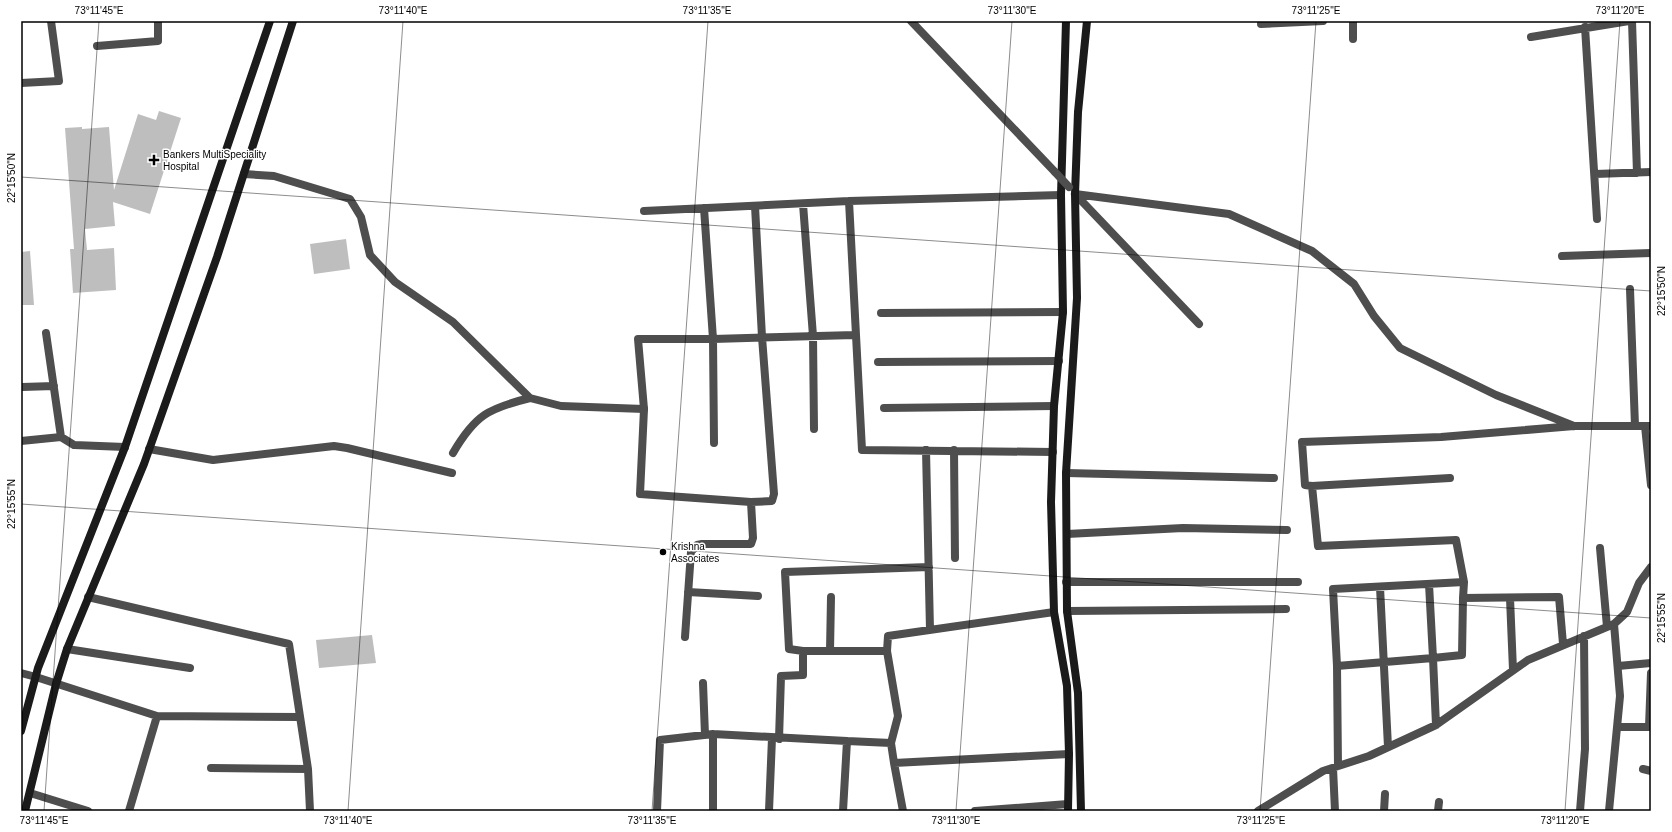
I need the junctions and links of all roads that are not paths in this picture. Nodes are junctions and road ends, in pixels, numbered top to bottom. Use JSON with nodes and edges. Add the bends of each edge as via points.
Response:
{"nodes":[{"id":1,"x":51,"y":21,"type":"edge"},
{"id":2,"x":158,"y":21,"type":"edge"},
{"id":3,"x":270,"y":21,"type":"edge"},
{"id":4,"x":293,"y":21,"type":"edge"},
{"id":5,"x":911,"y":21,"type":"edge"},
{"id":6,"x":1066,"y":21,"type":"edge"},
{"id":7,"x":1087,"y":21,"type":"edge"},
{"id":8,"x":1323,"y":21,"type":"edge"},
{"id":9,"x":1353,"y":21,"type":"edge"},
{"id":10,"x":1631,"y":21,"type":"edge"},
{"id":11,"x":1261,"y":24,"type":"dead end"},
{"id":12,"x":1585,"y":27,"type":"junction"},
{"id":13,"x":1531,"y":37,"type":"dead end"},
{"id":14,"x":1353,"y":39,"type":"dead end"},
{"id":15,"x":97,"y":46,"type":"dead end"},
{"id":16,"x":21,"y":82,"type":"edge"},
{"id":17,"x":1651,"y":172,"type":"edge"},
{"id":18,"x":1636,"y":173,"type":"junction"},
{"id":19,"x":244,"y":174,"type":"junction"},
{"id":20,"x":1595,"y":174,"type":"junction"},
{"id":21,"x":1075,"y":194,"type":"junction"},
{"id":22,"x":1061,"y":195,"type":"junction"},
{"id":23,"x":848,"y":202,"type":"junction"},
{"id":24,"x":803,"y":204,"type":"junction"},
{"id":25,"x":755,"y":206,"type":"junction"},
{"id":26,"x":704,"y":208,"type":"junction"},
{"id":27,"x":644,"y":211,"type":"dead end"},
{"id":28,"x":1597,"y":219,"type":"dead end"},
{"id":29,"x":1651,"y":253,"type":"edge"},
{"id":30,"x":1562,"y":256,"type":"dead end"},
{"id":31,"x":1630,"y":289,"type":"dead end"},
{"id":32,"x":1062,"y":312,"type":"junction"},
{"id":33,"x":881,"y":313,"type":"dead end"},
{"id":34,"x":1199,"y":324,"type":"dead end"},
{"id":35,"x":46,"y":333,"type":"dead end"},
{"id":36,"x":855,"y":335,"type":"junction"},
{"id":37,"x":813,"y":336,"type":"junction"},
{"id":38,"x":762,"y":337,"type":"junction"},
{"id":39,"x":713,"y":339,"type":"junction"},
{"id":40,"x":1059,"y":361,"type":"junction"},
{"id":41,"x":878,"y":362,"type":"dead end"},
{"id":42,"x":54,"y":386,"type":"junction"},
{"id":43,"x":22,"y":387,"type":"edge"},
{"id":44,"x":530,"y":398,"type":"junction"},
{"id":45,"x":1054,"y":406,"type":"junction"},
{"id":46,"x":884,"y":408,"type":"dead end"},
{"id":47,"x":644,"y":409,"type":"junction"},
{"id":48,"x":1574,"y":426,"type":"junction"},
{"id":49,"x":1635,"y":426,"type":"junction"},
{"id":50,"x":1648,"y":426,"type":"edge"},
{"id":51,"x":814,"y":429,"type":"dead end"},
{"id":52,"x":61,"y":437,"type":"junction"},
{"id":53,"x":21,"y":441,"type":"edge"},
{"id":54,"x":714,"y":443,"type":"dead end"},
{"id":55,"x":125,"y":447,"type":"junction"},
{"id":56,"x":149,"y":449,"type":"junction"},
{"id":57,"x":926,"y":450,"type":"junction"},
{"id":58,"x":954,"y":450,"type":"junction"},
{"id":59,"x":1053,"y":452,"type":"junction"},
{"id":60,"x":453,"y":453,"type":"dead end"},
{"id":61,"x":452,"y":473,"type":"dead end"},
{"id":62,"x":1066,"y":473,"type":"junction"},
{"id":63,"x":1274,"y":478,"type":"dead end"},
{"id":64,"x":1450,"y":478,"type":"dead end"},
{"id":65,"x":1651,"y":485,"type":"edge"},
{"id":66,"x":1312,"y":486,"type":"junction"},
{"id":67,"x":751,"y":502,"type":"junction"},
{"id":68,"x":1287,"y":530,"type":"dead end"},
{"id":69,"x":1067,"y":534,"type":"junction"},
{"id":70,"x":1600,"y":548,"type":"dead end"},
{"id":71,"x":955,"y":558,"type":"dead end"},
{"id":72,"x":929,"y":567,"type":"junction"},
{"id":73,"x":1651,"y":567,"type":"edge"},
{"id":74,"x":1066,"y":582,"type":"junction"},
{"id":75,"x":1298,"y":582,"type":"dead end"},
{"id":76,"x":1464,"y":582,"type":"junction"},
{"id":77,"x":1429,"y":584,"type":"junction"},
{"id":78,"x":1380,"y":587,"type":"junction"},
{"id":79,"x":688,"y":592,"type":"junction"},
{"id":80,"x":758,"y":596,"type":"dead end"},
{"id":81,"x":88,"y":597,"type":"junction"},
{"id":82,"x":831,"y":597,"type":"dead end"},
{"id":83,"x":1463,"y":598,"type":"junction"},
{"id":84,"x":1510,"y":598,"type":"junction"},
{"id":85,"x":1286,"y":609,"type":"dead end"},
{"id":86,"x":1067,"y":610,"type":"junction"},
{"id":87,"x":1054,"y":612,"type":"junction"},
{"id":88,"x":1610,"y":625,"type":"junction"},
{"id":89,"x":930,"y":630,"type":"junction"},
{"id":90,"x":1584,"y":636,"type":"junction"},
{"id":91,"x":685,"y":637,"type":"dead end"},
{"id":92,"x":1563,"y":644,"type":"junction"},
{"id":93,"x":67,"y":649,"type":"junction"},
{"id":94,"x":804,"y":651,"type":"junction"},
{"id":95,"x":830,"y":651,"type":"junction"},
{"id":96,"x":887,"y":651,"type":"junction"},
{"id":97,"x":1433,"y":658,"type":"junction"},
{"id":98,"x":1384,"y":662,"type":"junction"},
{"id":99,"x":1651,"y":663,"type":"edge"},
{"id":100,"x":1337,"y":666,"type":"junction"},
{"id":101,"x":1618,"y":666,"type":"junction"},
{"id":102,"x":190,"y":668,"type":"dead end"},
{"id":103,"x":1513,"y":670,"type":"junction"},
{"id":104,"x":21,"y":673,"type":"edge"},
{"id":105,"x":1651,"y":673,"type":"edge"},
{"id":106,"x":36,"y":676,"type":"junction"},
{"id":107,"x":703,"y":683,"type":"dead end"},
{"id":108,"x":56,"y":684,"type":"junction"},
{"id":109,"x":157,"y":716,"type":"junction"},
{"id":110,"x":300,"y":717,"type":"junction"},
{"id":111,"x":1436,"y":725,"type":"junction"},
{"id":112,"x":1617,"y":727,"type":"junction"},
{"id":113,"x":21,"y":731,"type":"edge"},
{"id":114,"x":709,"y":735,"type":"junction"},
{"id":115,"x":776,"y":738,"type":"junction"},
{"id":116,"x":847,"y":741,"type":"junction"},
{"id":117,"x":891,"y":743,"type":"junction"},
{"id":118,"x":1388,"y":747,"type":"junction"},
{"id":119,"x":1069,"y":754,"type":"junction"},
{"id":120,"x":894,"y":763,"type":"junction"},
{"id":121,"x":1336,"y":767,"type":"junction"},
{"id":122,"x":211,"y":768,"type":"dead end"},
{"id":123,"x":308,"y":769,"type":"junction"},
{"id":124,"x":30,"y":793,"type":"junction"},
{"id":125,"x":1385,"y":794,"type":"dead end"},
{"id":126,"x":1068,"y":808,"type":"edge"},
{"id":127,"x":25,"y":811,"type":"edge"},
{"id":128,"x":88,"y":811,"type":"edge"},
{"id":129,"x":129,"y":811,"type":"edge"},
{"id":130,"x":310,"y":811,"type":"edge"},
{"id":131,"x":657,"y":811,"type":"edge"},
{"id":132,"x":713,"y":811,"type":"edge"},
{"id":133,"x":769,"y":811,"type":"edge"},
{"id":134,"x":843,"y":811,"type":"edge"},
{"id":135,"x":903,"y":811,"type":"edge"},
{"id":136,"x":975,"y":811,"type":"edge"},
{"id":137,"x":1080,"y":811,"type":"edge"},
{"id":138,"x":1258,"y":811,"type":"edge"},
{"id":139,"x":1335,"y":811,"type":"edge"},
{"id":140,"x":1384,"y":811,"type":"edge"},
{"id":141,"x":1580,"y":811,"type":"edge"},
{"id":142,"x":1609,"y":811,"type":"edge"}],
"edges":[{"from":1,"to":16,"type":"street","via":[[59,81]]},
{"from":2,"to":15,"type":"street","via":[[158,41]]},
{"from":3,"to":55,"type":"street"},
{"from":4,"to":19,"type":"street"},
{"from":5,"to":21,"type":"street","bridge":true},
{"from":6,"to":22,"type":"street"},
{"from":7,"to":21,"type":"street","via":[[1078,112]]},
{"from":8,"to":11,"type":"street"},
{"from":9,"to":14,"type":"street"},
{"from":10,"to":12,"type":"street"},
{"from":10,"to":18,"type":"street"},
{"from":12,"to":13,"type":"street"},
{"from":12,"to":20,"type":"street"},
{"from":17,"to":18,"type":"street"},
{"from":18,"to":20,"type":"street"},
{"from":19,"to":44,"type":"street","via":[[274,176],[350,199],[361,217],[370,255],[395,282],[453,322]]},
{"from":19,"to":56,"type":"street"},
{"from":20,"to":28,"type":"street"},
{"from":21,"to":34,"type":"street"},
{"from":21,"to":48,"type":"street","via":[[1229,214],[1312,251],[1354,284],[1374,316],[1400,348],[1496,395]]},
{"from":21,"to":62,"type":"street","via":[[1077,298]]},
{"from":22,"to":23,"type":"street"},
{"from":22,"to":32,"type":"street"},
{"from":23,"to":24,"type":"street"},
{"from":23,"to":36,"type":"street"},
{"from":24,"to":25,"type":"street"},
{"from":24,"to":37,"type":"street"},
{"from":25,"to":26,"type":"street"},
{"from":25,"to":38,"type":"street"},
{"from":26,"to":27,"type":"street"},
{"from":26,"to":39,"type":"street"},
{"from":29,"to":30,"type":"street"},
{"from":31,"to":49,"type":"street"},
{"from":32,"to":33,"type":"street"},
{"from":32,"to":40,"type":"street"},
{"from":35,"to":42,"type":"street"},
{"from":36,"to":37,"type":"street"},
{"from":36,"to":57,"type":"street","via":[[862,450]]},
{"from":37,"to":38,"type":"street"},
{"from":37,"to":51,"type":"street"},
{"from":38,"to":39,"type":"street"},
{"from":38,"to":67,"type":"street","via":[[774,498],[767,502]]},
{"from":39,"to":47,"type":"street","via":[[638,339]]},
{"from":39,"to":54,"type":"street"},
{"from":40,"to":41,"type":"street"},
{"from":40,"to":45,"type":"street"},
{"from":42,"to":43,"type":"street"},
{"from":42,"to":52,"type":"street"},
{"from":44,"to":47,"type":"street","via":[[560,406]]},
{"from":44,"to":60,"type":"street","via":[[506,404],[483,415],[466,431]]},
{"from":45,"to":46,"type":"street"},
{"from":45,"to":59,"type":"street"},
{"from":47,"to":67,"type":"street","via":[[640,494]]},
{"from":48,"to":49,"type":"street"},
{"from":48,"to":66,"type":"street","via":[[1441,436],[1302,442],[1305,485]]},
{"from":49,"to":50,"type":"street"},
{"from":50,"to":65,"type":"street"},
{"from":52,"to":53,"type":"street"},
{"from":52,"to":55,"type":"street","via":[[74,445]]},
{"from":55,"to":106,"type":"street"},
{"from":56,"to":61,"type":"street","via":[[213,460],[334,446]]},
{"from":56,"to":81,"type":"street"},
{"from":57,"to":58,"type":"street"},
{"from":57,"to":72,"type":"street"},
{"from":58,"to":59,"type":"street"},
{"from":58,"to":71,"type":"street"},
{"from":59,"to":87,"type":"street"},
{"from":62,"to":63,"type":"street"},
{"from":62,"to":69,"type":"street"},
{"from":64,"to":66,"type":"street"},
{"from":66,"to":76,"type":"street","via":[[1318,546],[1456,540]]},
{"from":67,"to":79,"type":"street","via":[[752,544],[697,545],[693,548],[690,556]]},
{"from":68,"to":69,"type":"street","via":[[1182,528]]},
{"from":69,"to":74,"type":"street"},
{"from":70,"to":88,"type":"street"},
{"from":72,"to":89,"type":"street"},
{"from":72,"to":94,"type":"street","via":[[785,572],[789,649]]},
{"from":73,"to":88,"type":"street","via":[[1639,583],[1627,612]]},
{"from":74,"to":75,"type":"street"},
{"from":74,"to":86,"type":"street"},
{"from":76,"to":77,"type":"street"},
{"from":76,"to":83,"type":"street"},
{"from":77,"to":78,"type":"street"},
{"from":77,"to":97,"type":"street"},
{"from":78,"to":98,"type":"street"},
{"from":78,"to":100,"type":"street","via":[[1333,589]]},
{"from":79,"to":80,"type":"street"},
{"from":79,"to":91,"type":"street"},
{"from":81,"to":93,"type":"street"},
{"from":81,"to":110,"type":"street","via":[[289,644]]},
{"from":82,"to":95,"type":"street"},
{"from":83,"to":84,"type":"street"},
{"from":83,"to":97,"type":"street","via":[[1462,655]]},
{"from":84,"to":92,"type":"street","via":[[1559,597]]},
{"from":84,"to":103,"type":"street"},
{"from":85,"to":86,"type":"street"},
{"from":86,"to":137,"type":"street","via":[[1078,685]]},
{"from":87,"to":89,"type":"street"},
{"from":87,"to":119,"type":"street","via":[[1067,686]]},
{"from":88,"to":90,"type":"street"},
{"from":88,"to":101,"type":"street"},
{"from":89,"to":96,"type":"street","via":[[888,636]]},
{"from":90,"to":92,"type":"street"},
{"from":90,"to":141,"type":"street","via":[[1585,749]]},
{"from":92,"to":103,"type":"street"},
{"from":93,"to":102,"type":"street"},
{"from":93,"to":108,"type":"street"},
{"from":94,"to":95,"type":"street"},
{"from":94,"to":115,"type":"street","via":[[803,675],[781,676]]},
{"from":95,"to":96,"type":"street"},
{"from":96,"to":117,"type":"street","via":[[898,716]]},
{"from":97,"to":98,"type":"street"},
{"from":97,"to":111,"type":"street"},
{"from":98,"to":100,"type":"street"},
{"from":98,"to":118,"type":"street"},
{"from":99,"to":101,"type":"street"},
{"from":100,"to":121,"type":"street"},
{"from":101,"to":112,"type":"street","via":[[1620,696]]},
{"from":103,"to":111,"type":"street"},
{"from":104,"to":106,"type":"street"},
{"from":105,"to":112,"type":"street","via":[[1649,727]]},
{"from":106,"to":108,"type":"street"},
{"from":106,"to":113,"type":"street"},
{"from":107,"to":114,"type":"street"},
{"from":108,"to":109,"type":"street"},
{"from":108,"to":124,"type":"street"},
{"from":109,"to":110,"type":"street"},
{"from":109,"to":129,"type":"street"},
{"from":110,"to":123,"type":"street"},
{"from":111,"to":118,"type":"street"},
{"from":112,"to":142,"type":"street"},
{"from":114,"to":115,"type":"street"},
{"from":114,"to":131,"type":"street","via":[[660,740]]},
{"from":114,"to":132,"type":"street"},
{"from":115,"to":116,"type":"street"},
{"from":115,"to":133,"type":"street"},
{"from":116,"to":117,"type":"street"},
{"from":116,"to":134,"type":"street"},
{"from":117,"to":120,"type":"street"},
{"from":118,"to":121,"type":"street"},
{"from":119,"to":120,"type":"street"},
{"from":119,"to":126,"type":"street"},
{"from":120,"to":135,"type":"street"},
{"from":121,"to":138,"type":"street","via":[[1323,771]]},
{"from":121,"to":139,"type":"street"},
{"from":122,"to":123,"type":"street"},
{"from":123,"to":130,"type":"street"},
{"from":124,"to":127,"type":"street"},
{"from":124,"to":128,"type":"street"},
{"from":125,"to":140,"type":"street"},
{"from":126,"to":136,"type":"street"}]}
